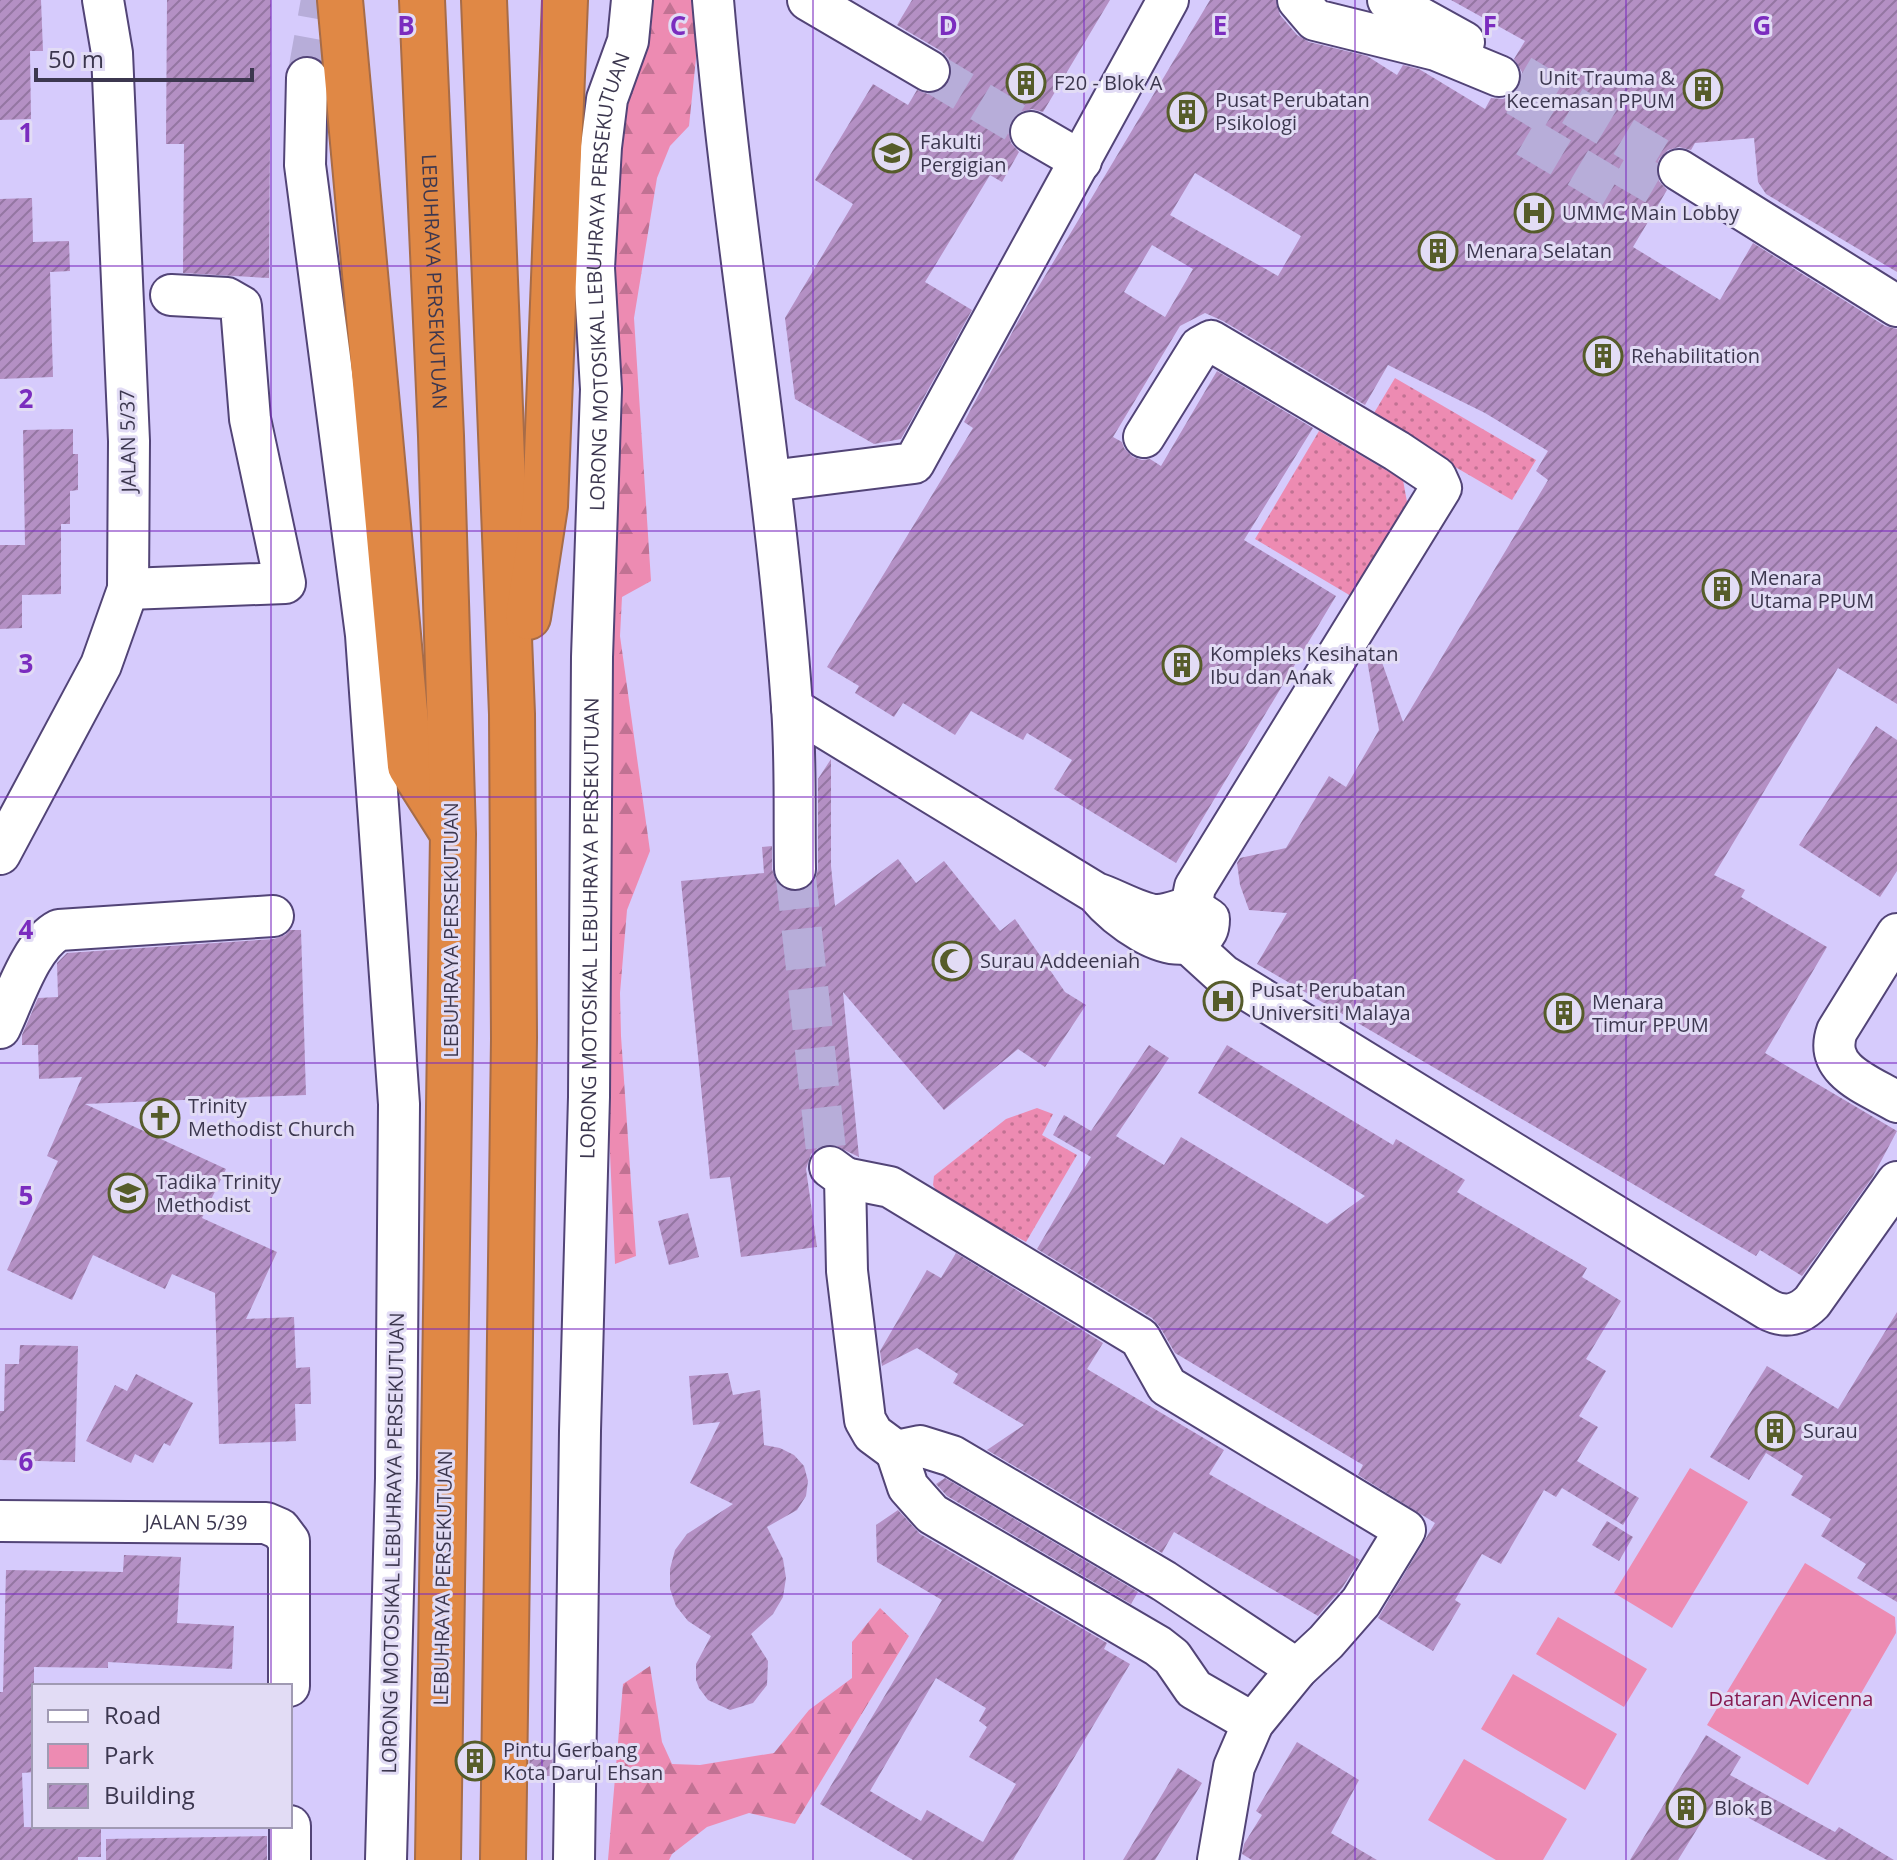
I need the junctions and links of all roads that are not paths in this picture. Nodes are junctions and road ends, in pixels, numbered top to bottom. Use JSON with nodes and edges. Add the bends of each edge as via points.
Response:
{"nodes":[{"id":1,"x":103,"y":0,"type":"edge"},
{"id":2,"x":340,"y":0,"type":"edge"},
{"id":3,"x":422,"y":0,"type":"edge"},
{"id":4,"x":484,"y":0,"type":"edge"},
{"id":5,"x":565,"y":0,"type":"edge"},
{"id":6,"x":632,"y":0,"type":"edge"},
{"id":7,"x":713,"y":0,"type":"edge"},
{"id":8,"x":808,"y":0,"type":"edge"},
{"id":9,"x":1168,"y":0,"type":"edge"},
{"id":10,"x":1298,"y":0,"type":"edge"},
{"id":11,"x":1388,"y":0,"type":"edge"},
{"id":12,"x":929,"y":71,"type":"tunnel mouth"},
{"id":13,"x":307,"y":78,"type":"tunnel mouth"},
{"id":14,"x":562,"y":121,"type":"junction"},
{"id":15,"x":1031,"y":132,"type":"tunnel mouth"},
{"id":16,"x":1081,"y":161,"type":"junction"},
{"id":17,"x":1679,"y":170,"type":"tunnel mouth"},
{"id":18,"x":356,"y":178,"type":"junction"},
{"id":19,"x":595,"y":245,"type":"junction"},
{"id":20,"x":321,"y":284,"type":"junction"},
{"id":21,"x":171,"y":295,"type":"dead end"},
{"id":22,"x":1897,"y":306,"type":"edge"},
{"id":23,"x":1144,"y":437,"type":"dead end"},
{"id":24,"x":770,"y":481,"type":"junction"},
{"id":25,"x":128,"y":589,"type":"junction"},
{"id":26,"x":792,"y":708,"type":"junction"},
{"id":27,"x":512,"y":714,"type":"junction"},
{"id":28,"x":453,"y":834,"type":"junction"},
{"id":29,"x":0,"y":854,"type":"edge"},
{"id":30,"x":795,"y":869,"type":"tunnel mouth"},
{"id":31,"x":273,"y":916,"type":"dead end"},
{"id":32,"x":1190,"y":926,"type":"junction"},
{"id":33,"x":1897,"y":934,"type":"edge"},
{"id":34,"x":0,"y":1028,"type":"edge"},
{"id":35,"x":1897,"y":1102,"type":"edge"},
{"id":36,"x":1897,"y":1182,"type":"edge"},
{"id":37,"x":896,"y":1451,"type":"junction"},
{"id":38,"x":0,"y":1521,"type":"edge"},
{"id":39,"x":1164,"y":1581,"type":"junction"},
{"id":40,"x":1132,"y":1631,"type":"junction"},
{"id":41,"x":1297,"y":1669,"type":"junction"},
{"id":42,"x":289,"y":1684,"type":"edge"},
{"id":43,"x":1253,"y":1723,"type":"junction"},
{"id":44,"x":290,"y":1828,"type":"edge"},
{"id":45,"x":290,"y":1860,"type":"edge"},
{"id":46,"x":386,"y":1860,"type":"edge"},
{"id":47,"x":438,"y":1860,"type":"edge"},
{"id":48,"x":503,"y":1860,"type":"edge"},
{"id":49,"x":574,"y":1860,"type":"edge"},
{"id":50,"x":1218,"y":1860,"type":"edge"}],
"edges":[{"from":1,"to":25,"type":"street","name":"JALAN 5/37","via":[[112,53],[129,441]]},
{"from":2,"to":18,"type":"highway"},
{"from":3,"to":28,"type":"highway","name":"LEBUHRAYA PERSEKUTUAN"},
{"from":4,"to":27,"type":"highway"},
{"from":5,"to":14,"type":"highway"},
{"from":6,"to":19,"type":"street","name":"LORONG MOTOSIKAL LEBUHRAYA PERSEKUTUAN","via":[[628,41],[607,99]]},
{"from":7,"to":24,"type":"street","via":[[724,132]]},
{"from":8,"to":12,"type":"street"},
{"from":9,"to":16,"type":"street"},
{"from":10,"to":11,"type":"street","via":[[1315,20],[1504,72]]},
{"from":13,"to":20,"type":"street","name":"LORONG MOTOSIKAL LEBUHRAYA PERSEKUTUAN","via":[[305,165]]},
{"from":14,"to":19,"type":"street"},
{"from":14,"to":27,"type":"highway","via":[[545,506]]},
{"from":15,"to":16,"type":"street"},
{"from":16,"to":24,"type":"street","via":[[914,463]]},
{"from":17,"to":22,"type":"street"},
{"from":18,"to":20,"type":"street"},
{"from":18,"to":28,"type":"highway","via":[[410,766]]},
{"from":19,"to":49,"type":"street","name":"LORONG MOTOSIKAL LEBUHRAYA PERSEKUTUAN","via":[[601,389],[592,657]]},
{"from":20,"to":46,"type":"street","name":"LORONG MOTOSIKAL LEBUHRAYA PERSEKUTUAN","via":[[366,635],[399,1104]]},
{"from":21,"to":25,"type":"street","via":[[227,298],[241,306],[250,419],[285,583]]},
{"from":23,"to":32,"type":"street","via":[[1200,347],[1211,341],[1397,451],[1436,477],[1441,488],[1195,887]]},
{"from":24,"to":26,"type":"street"},
{"from":25,"to":29,"type":"street","name":"JALAN 5/37","via":[[101,665]]},
{"from":26,"to":30,"type":"street"},
{"from":26,"to":32,"type":"street","via":[[1096,893]]},
{"from":27,"to":48,"type":"highway","via":[[514,1038]]},
{"from":28,"to":47,"type":"highway","name":"LEBUHRAYA PERSEKUTUAN"},
{"from":31,"to":34,"type":"street","via":[[59,930],[37,949]]},
{"from":32,"to":36,"type":"street","via":[[1223,975],[1782,1315],[1804,1310],[1812,1302]]},
{"from":33,"to":35,"type":"street","via":[[1837,1031],[1833,1054],[1838,1065]]},
{"from":37,"to":39,"type":"street","via":[[920,1446],[952,1456]]},
{"from":37,"to":40,"type":"street","via":[[908,1487],[932,1514]]},
{"from":37,"to":41,"type":"street","via":[[873,1434],[865,1420],[837,1172],[890,1187],[1140,1338],[1167,1386],[1405,1530],[1361,1602]]},
{"from":38,"to":42,"type":"street","name":"JALAN 5/39","via":[[266,1523],[280,1529],[289,1541]]},
{"from":39,"to":40,"type":"street"},
{"from":39,"to":41,"type":"street"},
{"from":40,"to":43,"type":"street","via":[[1172,1657],[1194,1689]]},
{"from":41,"to":43,"type":"street"},
{"from":43,"to":50,"type":"street","via":[[1234,1767]]},
{"from":44,"to":45,"type":"street"}]}
